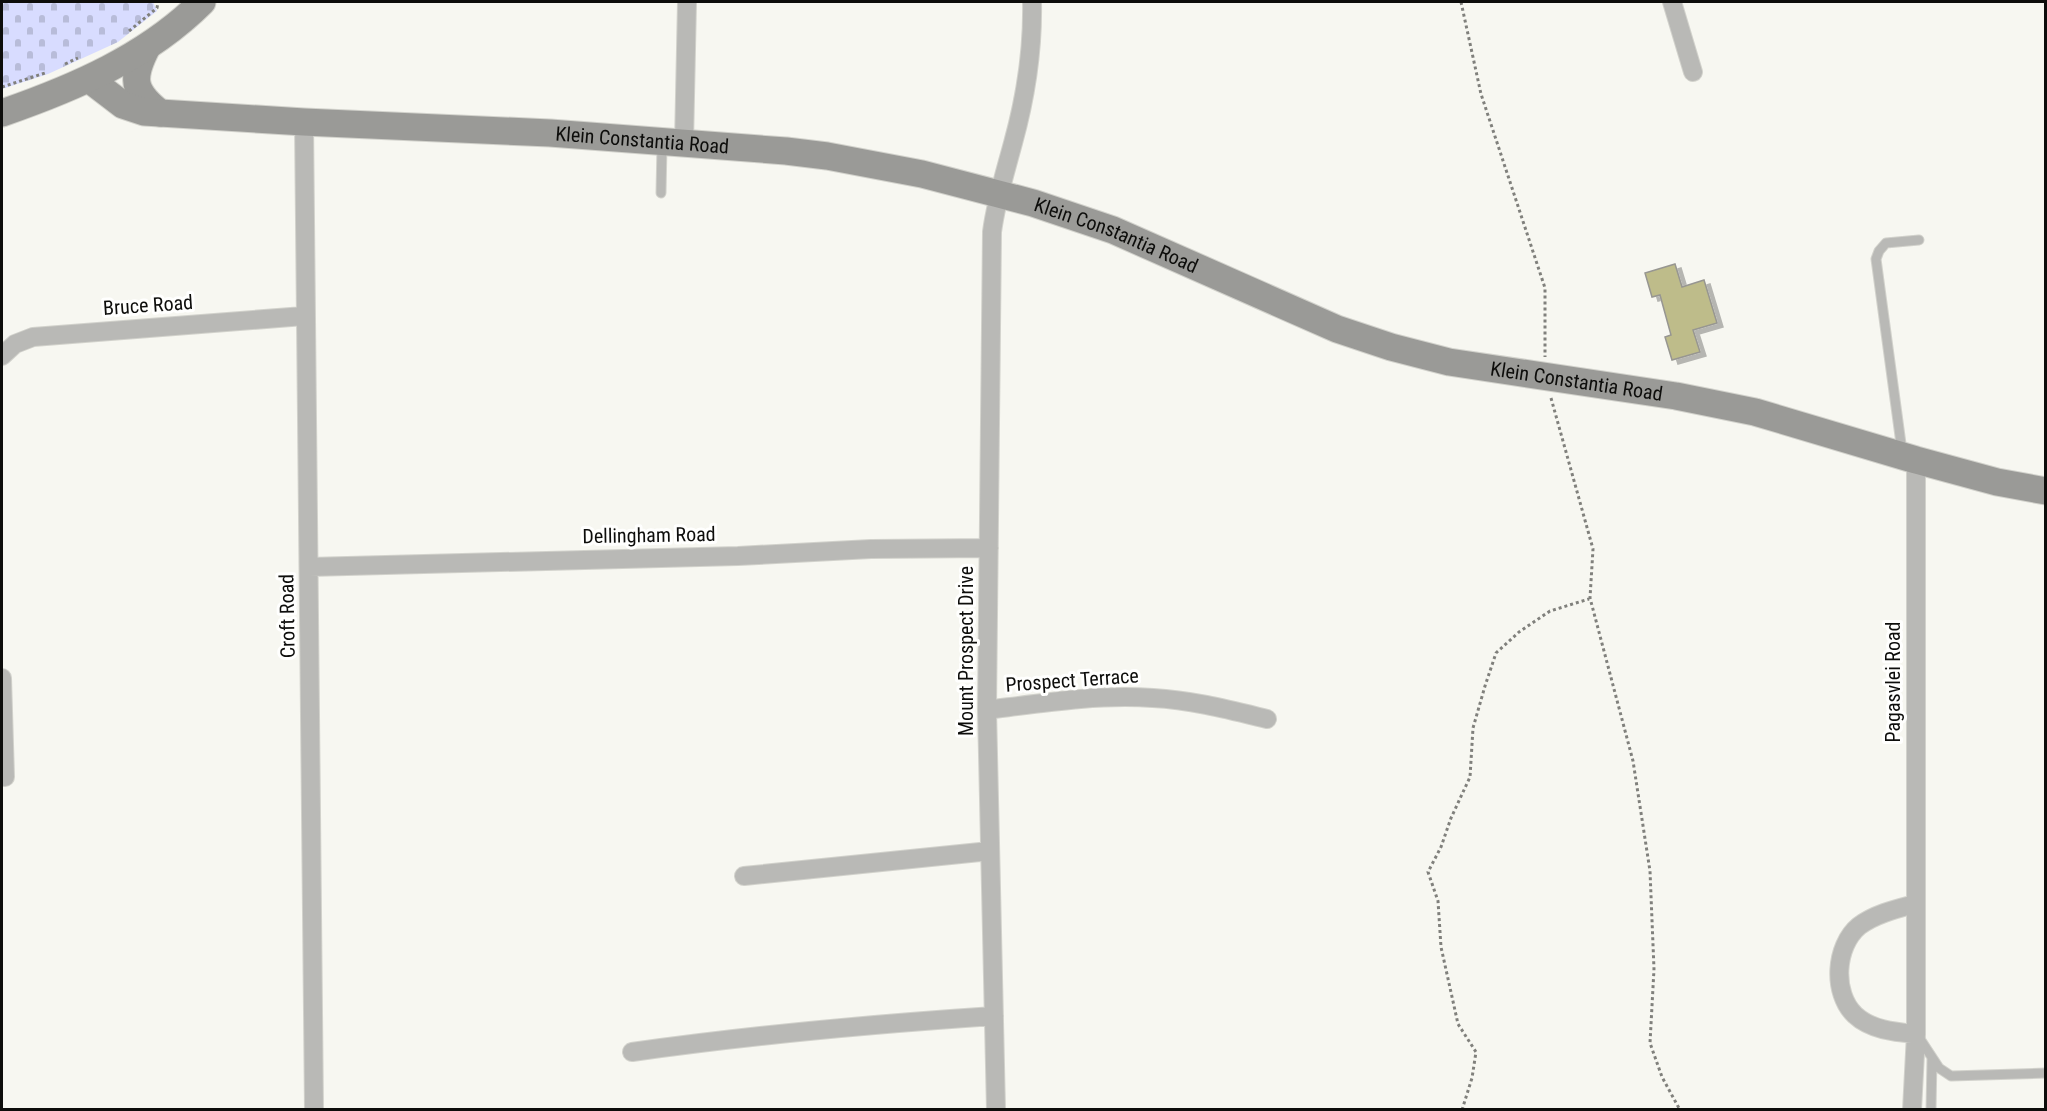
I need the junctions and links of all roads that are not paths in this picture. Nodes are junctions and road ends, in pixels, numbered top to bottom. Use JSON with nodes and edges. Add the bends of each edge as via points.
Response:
{"nodes":[{"id":1,"x":687,"y":2,"type":"edge"},
{"id":2,"x":1032,"y":2,"type":"edge"},
{"id":3,"x":1672,"y":2,"type":"edge"},
{"id":4,"x":192,"y":8,"type":"edge"},
{"id":5,"x":136,"y":41,"type":"junction"},
{"id":6,"x":94,"y":67,"type":"junction"},
{"id":7,"x":1693,"y":72,"type":"dead end"},
{"id":8,"x":2,"y":113,"type":"edge"},
{"id":9,"x":160,"y":113,"type":"junction"},
{"id":10,"x":304,"y":122,"type":"junction"},
{"id":11,"x":673,"y":142,"type":"junction"},
{"id":12,"x":661,"y":193,"type":"dead end"},
{"id":13,"x":998,"y":193,"type":"junction"},
{"id":14,"x":1919,"y":240,"type":"dead end"},
{"id":15,"x":304,"y":316,"type":"junction"},
{"id":16,"x":2,"y":356,"type":"edge"},
{"id":17,"x":1909,"y":458,"type":"junction"},
{"id":18,"x":2046,"y":491,"type":"edge"},
{"id":19,"x":989,"y":548,"type":"junction"},
{"id":20,"x":309,"y":567,"type":"junction"},
{"id":21,"x":2,"y":678,"type":"edge"},
{"id":22,"x":987,"y":710,"type":"junction"},
{"id":23,"x":1267,"y":719,"type":"dead end"},
{"id":24,"x":4,"y":777,"type":"dead end"},
{"id":25,"x":990,"y":850,"type":"junction"},
{"id":26,"x":744,"y":876,"type":"dead end"},
{"id":27,"x":1915,"y":904,"type":"junction"},
{"id":28,"x":994,"y":1016,"type":"junction"},
{"id":29,"x":1916,"y":1034,"type":"junction"},
{"id":30,"x":632,"y":1052,"type":"dead end"},
{"id":31,"x":1932,"y":1058,"type":"junction"},
{"id":32,"x":2046,"y":1073,"type":"edge"},
{"id":33,"x":314,"y":1110,"type":"edge"},
{"id":34,"x":996,"y":1110,"type":"edge"},
{"id":35,"x":1912,"y":1110,"type":"edge"},
{"id":36,"x":1931,"y":1110,"type":"edge"}],
"edges":[{"from":1,"to":11,"type":"street"},
{"from":2,"to":13,"type":"street","name":"Mount Prospect Drive","via":[[1032,51],[1027,82]]},
{"from":3,"to":7,"type":"street"},
{"from":4,"to":5,"type":"street"},
{"from":5,"to":6,"type":"street"},
{"from":5,"to":9,"type":"street","via":[[137,88]]},
{"from":6,"to":8,"type":"street","via":[[45,98]]},
{"from":6,"to":9,"type":"street","name":"Klein Constantia Road","via":[[123,105]]},
{"from":9,"to":10,"type":"street","name":"Klein Constantia Road"},
{"from":10,"to":11,"type":"street","name":"Klein Constantia Road"},
{"from":10,"to":15,"type":"street","name":"Croft Road"},
{"from":11,"to":12,"type":"lane"},
{"from":11,"to":13,"type":"street","name":"Klein Constantia Road","via":[[827,156]]},
{"from":13,"to":17,"type":"street","name":"Klein Constantia Road","via":[[1113,230],[1377,343],[1449,362],[1676,396],[1755,412]]},
{"from":13,"to":19,"type":"street","name":"Mount Prospect Drive","via":[[992,232]]},
{"from":14,"to":17,"type":"lane","via":[[1886,243],[1876,259]]},
{"from":15,"to":16,"type":"street","name":"Bruce Road","via":[[33,337],[15,344]]},
{"from":15,"to":20,"type":"street","name":"Croft Road"},
{"from":17,"to":18,"type":"street","name":"Klein Constantia Road"},
{"from":17,"to":27,"type":"street","name":"Pagasvlei Road"},
{"from":19,"to":20,"type":"street","name":"Dellingham Road"},
{"from":19,"to":22,"type":"street","name":"Mount Prospect Drive"},
{"from":20,"to":33,"type":"street","name":"Croft Road"},
{"from":21,"to":24,"type":"street"},
{"from":22,"to":23,"type":"street","name":"Prospect Terrace","via":[[1103,698],[1152,698],[1191,702]]},
{"from":22,"to":25,"type":"street","name":"Mount Prospect Drive"},
{"from":25,"to":26,"type":"street"},
{"from":25,"to":28,"type":"street","name":"Mount Prospect Drive"},
{"from":27,"to":29,"type":"street","name":"Pagasvlei Road"},
{"from":27,"to":29,"type":"street","via":[[1883,913],[1859,927],[1847,943],[1840,965],[1841,987],[1855,1015],[1878,1028]]},
{"from":28,"to":30,"type":"street","via":[[740,1037]]},
{"from":28,"to":34,"type":"street","name":"Mount Prospect Drive"},
{"from":29,"to":31,"type":"lane"},
{"from":29,"to":35,"type":"street","name":"Pagasvlei Road"},
{"from":31,"to":32,"type":"lane","via":[[1952,1076]]},
{"from":31,"to":36,"type":"lane"}]}
